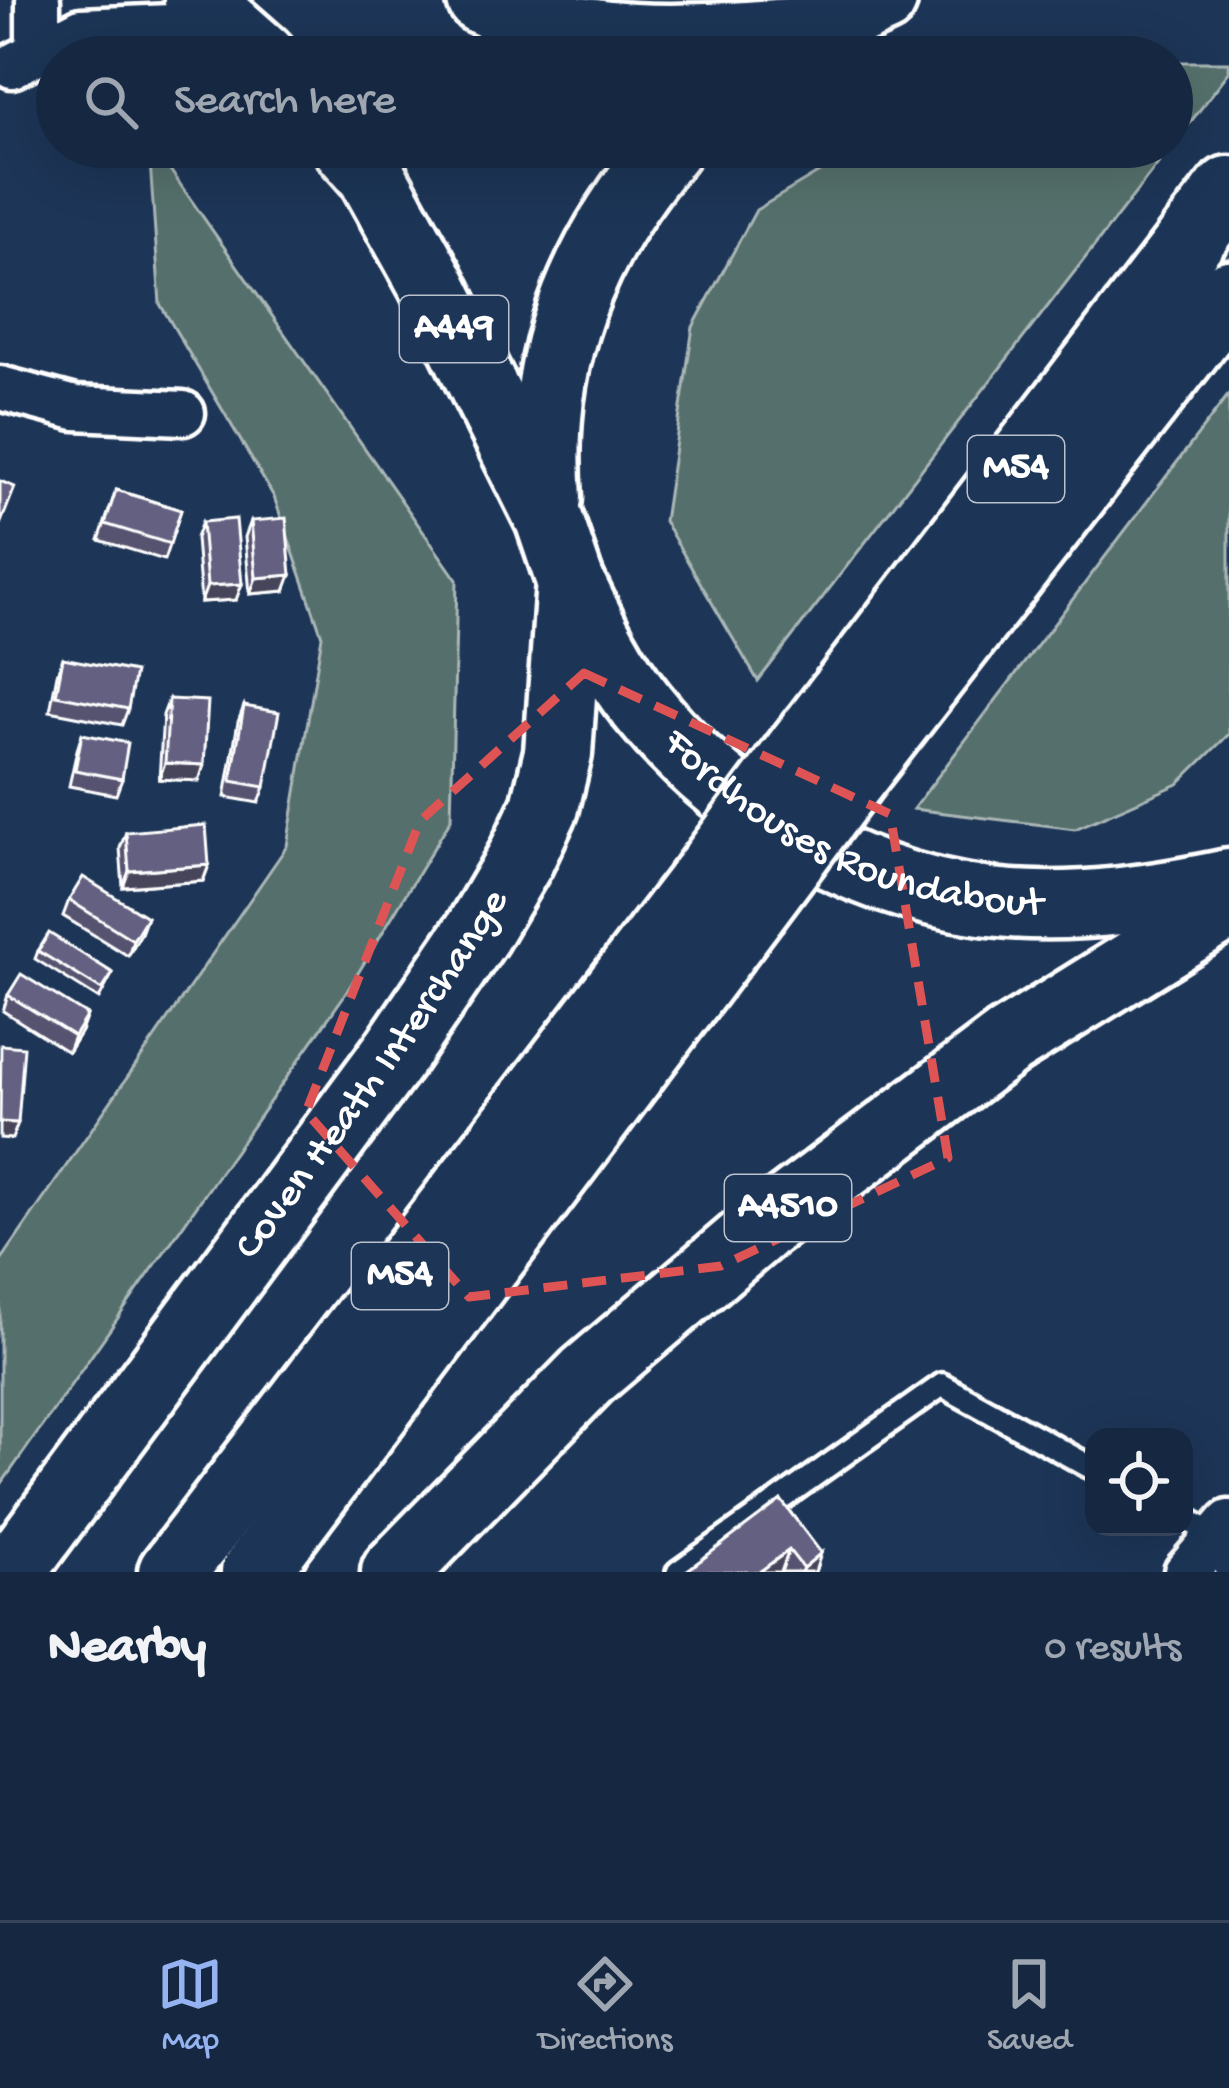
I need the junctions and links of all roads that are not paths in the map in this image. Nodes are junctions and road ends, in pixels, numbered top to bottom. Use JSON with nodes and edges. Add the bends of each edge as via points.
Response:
{"nodes":[{"id":1,"x":69,"y":0,"type":"edge"},
{"id":2,"x":198,"y":0,"type":"edge"},
{"id":3,"x":481,"y":0,"type":"edge"},
{"id":4,"x":883,"y":0,"type":"edge"},
{"id":5,"x":57,"y":36,"type":"edge"},
{"id":6,"x":196,"y":36,"type":"edge"},
{"id":7,"x":238,"y":36,"type":"edge"},
{"id":8,"x":606,"y":36,"type":"edge"},
{"id":9,"x":813,"y":36,"type":"edge"},
{"id":10,"x":22,"y":45,"type":"edge"},
{"id":11,"x":366,"y":168,"type":"edge"},
{"id":12,"x":650,"y":168,"type":"edge"},
{"id":13,"x":1229,"y":190,"type":"edge"},
{"id":14,"x":1229,"y":294,"type":"edge"},
{"id":15,"x":0,"y":388,"type":"edge"},
{"id":16,"x":182,"y":413,"type":"dead end"},
{"id":17,"x":549,"y":519,"type":"junction"},
{"id":18,"x":570,"y":581,"type":"junction"},
{"id":19,"x":826,"y":763,"type":"junction"},
{"id":20,"x":1229,"y":883,"type":"edge"},
{"id":21,"x":728,"y":894,"type":"junction"},
{"id":22,"x":1229,"y":905,"type":"edge"},
{"id":23,"x":1085,"y":1464,"type":"edge"},
{"id":24,"x":1214,"y":1537,"type":"edge"},
{"id":25,"x":11,"y":1572,"type":"edge"},
{"id":26,"x":172,"y":1572,"type":"edge"},
{"id":27,"x":255,"y":1572,"type":"edge"},
{"id":28,"x":395,"y":1572,"type":"edge"},
{"id":29,"x":678,"y":1572,"type":"edge"},
{"id":30,"x":1186,"y":1572,"type":"edge"}],
"edges":[{"from":1,"to":10,"type":"street"},
{"from":2,"to":7,"type":"highway"},
{"from":3,"to":8,"type":"highway"},
{"from":4,"to":9,"type":"highway"},
{"from":5,"to":6,"type":"street","via":[[171,26]]},
{"from":11,"to":17,"type":"highway","number":"A449"},
{"from":12,"to":17,"type":"highway","via":[[596,247],[550,376]]},
{"from":13,"to":19,"type":"highway","number":"M54"},
{"from":14,"to":19,"type":"highway","number":"M54"},
{"from":15,"to":16,"type":"street","via":[[75,407]]},
{"from":17,"to":18,"type":"highway","name":"Coven Heath Interchange"},
{"from":18,"to":20,"type":"highway","name":"Fordhouses Roundabout","via":[[601,645],[659,726],[746,806],[810,846],[937,892],[1010,904],[1093,904]]},
{"from":18,"to":25,"type":"highway","name":"Coven Heath Interchange","via":[[558,753],[520,860],[396,1052]]},
{"from":19,"to":21,"type":"highway","number":"M54","bridge":true},
{"from":21,"to":26,"type":"highway","number":"M54"},
{"from":21,"to":27,"type":"highway","number":"M54"},
{"from":22,"to":28,"type":"highway","number":"A4510","via":[[1007,1043],[760,1229],[587,1376]]},
{"from":23,"to":29,"type":"lane","via":[[942,1385]]},
{"from":24,"to":30,"type":"street"}]}
